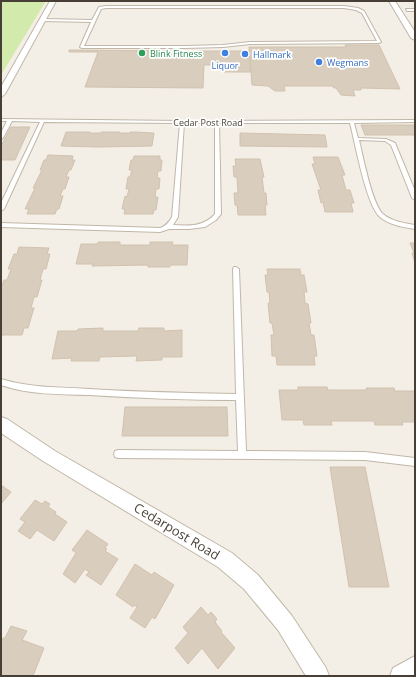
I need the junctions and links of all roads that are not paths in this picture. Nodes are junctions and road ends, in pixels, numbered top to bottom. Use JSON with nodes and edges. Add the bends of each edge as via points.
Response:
{"nodes":[{"id":1,"x":54,"y":1,"type":"edge"},
{"id":2,"x":225,"y":1,"type":"edge"},
{"id":3,"x":234,"y":1,"type":"edge"},
{"id":4,"x":392,"y":1,"type":"edge"},
{"id":5,"x":222,"y":7,"type":"junction"},
{"id":6,"x":238,"y":7,"type":"junction"},
{"id":7,"x":405,"y":8,"type":"junction"},
{"id":8,"x":397,"y":10,"type":"junction"},
{"id":9,"x":415,"y":10,"type":"edge"},
{"id":10,"x":411,"y":17,"type":"dead end"},
{"id":11,"x":43,"y":20,"type":"junction"},
{"id":12,"x":93,"y":21,"type":"junction"},
{"id":13,"x":415,"y":38,"type":"edge"},
{"id":14,"x":1,"y":94,"type":"edge"},
{"id":15,"x":1,"y":120,"type":"edge"},
{"id":16,"x":10,"y":120,"type":"junction"},
{"id":17,"x":43,"y":120,"type":"junction"},
{"id":18,"x":415,"y":121,"type":"edge"},
{"id":19,"x":182,"y":122,"type":"junction"},
{"id":20,"x":217,"y":122,"type":"junction"},
{"id":21,"x":352,"y":122,"type":"junction"},
{"id":22,"x":1,"y":138,"type":"edge"},
{"id":23,"x":357,"y":139,"type":"junction"},
{"id":24,"x":415,"y":198,"type":"edge"},
{"id":25,"x":1,"y":209,"type":"edge"},
{"id":26,"x":1,"y":225,"type":"edge"},
{"id":27,"x":169,"y":227,"type":"junction"},
{"id":28,"x":415,"y":227,"type":"edge"},
{"id":29,"x":236,"y":269,"type":"dead end"},
{"id":30,"x":1,"y":382,"type":"edge"},
{"id":31,"x":240,"y":397,"type":"junction"},
{"id":32,"x":1,"y":424,"type":"edge"},
{"id":33,"x":118,"y":454,"type":"dead end"},
{"id":34,"x":242,"y":454,"type":"junction"},
{"id":35,"x":415,"y":462,"type":"edge"},
{"id":36,"x":415,"y":667,"type":"edge"},
{"id":37,"x":318,"y":676,"type":"edge"},
{"id":38,"x":401,"y":676,"type":"edge"}],
"edges":[{"from":1,"to":11,"type":"street"},
{"from":2,"to":5,"type":"lane"},
{"from":3,"to":6,"type":"lane"},
{"from":4,"to":8,"type":"street"},
{"from":5,"to":6,"type":"lane"},
{"from":5,"to":12,"type":"lane","via":[[106,7],[100,8]]},
{"from":6,"to":12,"type":"lane","via":[[357,9],[362,12],[379,42],[250,43],[185,48],[82,47]]},
{"from":7,"to":8,"type":"street"},
{"from":7,"to":9,"type":"lane"},
{"from":7,"to":10,"type":"street"},
{"from":8,"to":13,"type":"street"},
{"from":11,"to":12,"type":"lane"},
{"from":11,"to":14,"type":"street"},
{"from":15,"to":16,"type":"lane","name":"Cedar Post Road"},
{"from":16,"to":17,"type":"lane","name":"Cedar Post Road"},
{"from":16,"to":22,"type":"lane"},
{"from":17,"to":19,"type":"lane","name":"Cedar Post Road"},
{"from":17,"to":25,"type":"lane"},
{"from":18,"to":21,"type":"lane","name":"Cedar Post Road"},
{"from":19,"to":20,"type":"lane","name":"Cedar Post Road"},
{"from":19,"to":27,"type":"lane","via":[[175,217]]},
{"from":20,"to":21,"type":"lane","name":"Cedar Post Road"},
{"from":20,"to":27,"type":"lane","via":[[218,214],[208,223],[191,228]]},
{"from":21,"to":23,"type":"lane"},
{"from":23,"to":24,"type":"lane","via":[[386,140],[392,144]]},
{"from":23,"to":28,"type":"lane","via":[[372,199],[379,213],[384,218]]},
{"from":26,"to":27,"type":"lane","via":[[160,230]]},
{"from":29,"to":31,"type":"lane"},
{"from":30,"to":31,"type":"lane","via":[[51,391]]},
{"from":31,"to":34,"type":"lane"},
{"from":32,"to":37,"type":"street","name":"Cedarpost Road","via":[[48,456],[225,560],[251,582],[285,623]]},
{"from":33,"to":34,"type":"lane"},
{"from":34,"to":35,"type":"lane","via":[[365,456]]},
{"from":36,"to":38,"type":"street"}]}
